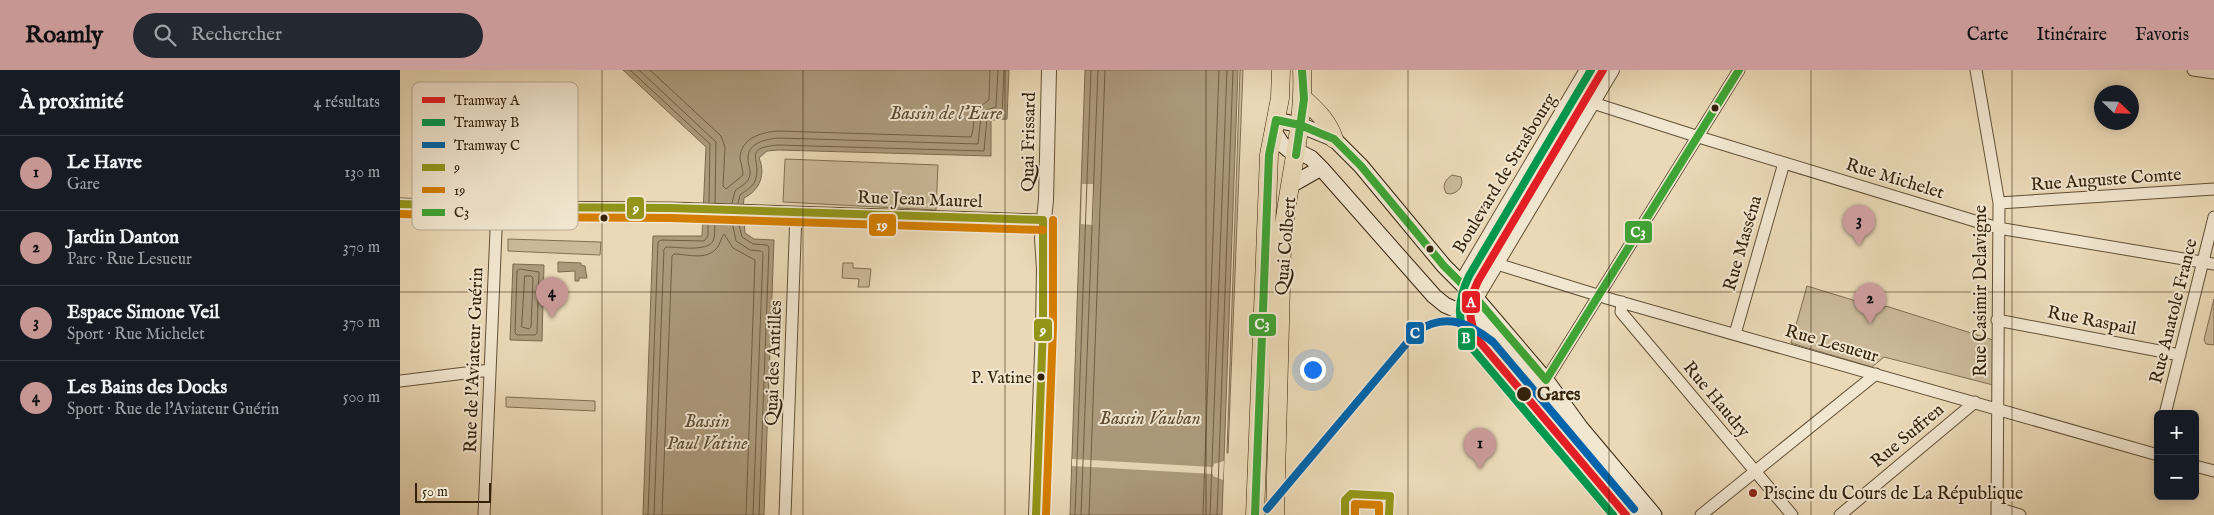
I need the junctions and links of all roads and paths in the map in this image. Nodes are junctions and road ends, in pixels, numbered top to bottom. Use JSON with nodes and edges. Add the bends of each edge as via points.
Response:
{"nodes":[{"id":1,"x":1049,"y":70,"type":"edge"},
{"id":2,"x":1281,"y":70,"type":"edge"},
{"id":3,"x":1302,"y":70,"type":"edge"},
{"id":4,"x":1587,"y":70,"type":"edge"},
{"id":5,"x":1612,"y":70,"type":"edge"},
{"id":6,"x":1739,"y":70,"type":"edge"},
{"id":7,"x":1976,"y":70,"type":"edge"},
{"id":8,"x":2193,"y":70,"type":"edge"},
{"id":9,"x":2214,"y":73,"type":"edge"},
{"id":10,"x":1573,"y":93,"type":"junction"},
{"id":11,"x":1304,"y":99,"type":"junction"},
{"id":12,"x":1593,"y":102,"type":"junction"},
{"id":13,"x":1274,"y":125,"type":"junction"},
{"id":14,"x":1300,"y":125,"type":"junction"},
{"id":15,"x":1698,"y":136,"type":"junction"},
{"id":16,"x":1334,"y":139,"type":"junction"},
{"id":17,"x":1297,"y":151,"type":"junction"},
{"id":18,"x":1784,"y":163,"type":"junction"},
{"id":19,"x":1321,"y":168,"type":"junction"},
{"id":20,"x":1291,"y":185,"type":"junction"},
{"id":21,"x":2214,"y":189,"type":"edge"},
{"id":22,"x":2000,"y":203,"type":"junction"},
{"id":23,"x":578,"y":207,"type":"edge"},
{"id":24,"x":796,"y":213,"type":"junction"},
{"id":25,"x":2214,"y":217,"type":"edge"},
{"id":26,"x":1043,"y":220,"type":"junction"},
{"id":27,"x":1998,"y":228,"type":"junction"},
{"id":28,"x":496,"y":230,"type":"edge"},
{"id":29,"x":2209,"y":263,"type":"edge"},
{"id":30,"x":1497,"y":264,"type":"junction"},
{"id":31,"x":1465,"y":276,"type":"junction"},
{"id":32,"x":1600,"y":295,"type":"junction"},
{"id":33,"x":1476,"y":298,"type":"junction"},
{"id":34,"x":1622,"y":302,"type":"junction"},
{"id":35,"x":1445,"y":305,"type":"junction"},
{"id":36,"x":1463,"y":312,"type":"junction"},
{"id":37,"x":1997,"y":320,"type":"junction"},
{"id":38,"x":1735,"y":334,"type":"junction"},
{"id":39,"x":2180,"y":355,"type":"junction"},
{"id":40,"x":490,"y":370,"type":"junction"},
{"id":41,"x":1876,"y":374,"type":"junction"},
{"id":42,"x":1546,"y":380,"type":"junction"},
{"id":43,"x":400,"y":381,"type":"edge"},
{"id":44,"x":1975,"y":402,"type":"junction"},
{"id":45,"x":1997,"y":408,"type":"junction"},
{"id":46,"x":2167,"y":410,"type":"edge"},
{"id":47,"x":2154,"y":450,"type":"edge"},
{"id":48,"x":2199,"y":467,"type":"edge"},
{"id":49,"x":2214,"y":471,"type":"edge"},
{"id":50,"x":1755,"y":472,"type":"junction"},
{"id":51,"x":1272,"y":512,"type":"edge"},
{"id":52,"x":1997,"y":512,"type":"edge"},
{"id":53,"x":484,"y":515,"type":"edge"},
{"id":54,"x":785,"y":515,"type":"edge"},
{"id":55,"x":1036,"y":515,"type":"edge"},
{"id":56,"x":1255,"y":515,"type":"edge"},
{"id":57,"x":1638,"y":515,"type":"edge"},
{"id":58,"x":1654,"y":515,"type":"edge"},
{"id":59,"x":1702,"y":515,"type":"edge"},
{"id":60,"x":1792,"y":515,"type":"edge"},
{"id":61,"x":1840,"y":515,"type":"edge"},
{"id":62,"x":2020,"y":515,"type":"edge"}],
"edges":[{"from":1,"to":26,"type":"street","name":"Quai Frissard"},
{"from":2,"to":13,"type":"main road","name":"Quai Colbert","via":[[1280,98]]},
{"from":3,"to":11,"type":"main road","name":"Quai Colbert"},
{"from":4,"to":10,"type":"street","name":"Boulevard de Strasbourg"},
{"from":5,"to":12,"type":"street"},
{"from":6,"to":15,"type":"street"},
{"from":7,"to":22,"type":"street","name":"Rue Casimir Delavigne"},
{"from":8,"to":9,"type":"street"},
{"from":10,"to":12,"type":"street","name":"Rue Michelet"},
{"from":10,"to":31,"type":"street","name":"Boulevard de Strasbourg"},
{"from":11,"to":14,"type":"main road","name":"Quai Colbert"},
{"from":11,"to":16,"type":"main road","via":[[1330,125]]},
{"from":12,"to":15,"type":"street","name":"Rue Michelet"},
{"from":12,"to":30,"type":"street"},
{"from":13,"to":14,"type":"main road"},
{"from":13,"to":17,"type":"main road","via":[[1282,144]]},
{"from":13,"to":56,"type":"main road","name":"Quai Colbert","via":[[1269,155]]},
{"from":14,"to":16,"type":"main road"},
{"from":14,"to":17,"type":"main road","name":"Quai Colbert"},
{"from":15,"to":18,"type":"street","name":"Rue Michelet"},
{"from":15,"to":32,"type":"street"},
{"from":16,"to":31,"type":"main road","via":[[1361,166],[1444,266]]},
{"from":17,"to":19,"type":"main road"},
{"from":17,"to":20,"type":"main road","name":"Quai Colbert"},
{"from":18,"to":27,"type":"street","name":"Rue Michelet"},
{"from":18,"to":38,"type":"street","name":"Rue Masséna"},
{"from":19,"to":20,"type":"main road"},
{"from":19,"to":35,"type":"main road","via":[[1420,283]]},
{"from":20,"to":51,"type":"main road","name":"Quai Colbert","via":[[1284,214],[1282,246]]},
{"from":21,"to":22,"type":"street","name":"Rue Auguste Comte"},
{"from":22,"to":27,"type":"street","name":"Rue Casimir Delavigne"},
{"from":23,"to":24,"type":"street","name":"Rue Jean Maurel"},
{"from":24,"to":26,"type":"street","name":"Rue Jean Maurel"},
{"from":24,"to":54,"type":"street","name":"Quai des Antilles"},
{"from":25,"to":29,"type":"street","name":"Rue Anatole France"},
{"from":26,"to":55,"type":"street","name":"Quai Frissard","via":[[1043,327]]},
{"from":27,"to":29,"type":"street","name":"Rue Michelet"},
{"from":27,"to":37,"type":"street","name":"Rue Casimir Delavigne"},
{"from":28,"to":40,"type":"street","name":"Rue de l'Aviateur Guérin"},
{"from":29,"to":39,"type":"street","name":"Rue Anatole France"},
{"from":30,"to":32,"type":"street","name":"Rue Lesueur"},
{"from":30,"to":33,"type":"street"},
{"from":31,"to":33,"type":"main road"},
{"from":31,"to":35,"type":"main road"},
{"from":32,"to":34,"type":"street","name":"Rue Lesueur"},
{"from":32,"to":42,"type":"street"},
{"from":33,"to":36,"type":"main road"},
{"from":33,"to":42,"type":"main road"},
{"from":34,"to":38,"type":"street","name":"Rue Lesueur"},
{"from":34,"to":50,"type":"street","name":"Rue Haudry","via":[[1621,312]]},
{"from":35,"to":36,"type":"main road"},
{"from":36,"to":57,"type":"main road","via":[[1477,320]]},
{"from":37,"to":39,"type":"street","name":"Rue Raspail"},
{"from":37,"to":45,"type":"street","name":"Rue Casimir Delavigne"},
{"from":38,"to":41,"type":"street","name":"Rue Lesueur"},
{"from":39,"to":46,"type":"street","name":"Rue Anatole France"},
{"from":40,"to":43,"type":"street"},
{"from":40,"to":53,"type":"street","name":"Rue de l'Aviateur Guérin"},
{"from":41,"to":44,"type":"street","name":"Rue Lesueur"},
{"from":41,"to":50,"type":"street"},
{"from":42,"to":58,"type":"main road","via":[[1580,427]]},
{"from":44,"to":45,"type":"street","name":"Rue Lesueur"},
{"from":44,"to":61,"type":"street","name":"Rue Suffren"},
{"from":45,"to":47,"type":"street","name":"Rue Lesueur"},
{"from":45,"to":52,"type":"street","name":"Rue Casimir Delavigne"},
{"from":48,"to":49,"type":"street"},
{"from":50,"to":59,"type":"street"},
{"from":50,"to":60,"type":"street","name":"Rue Haudry"},
{"from":52,"to":62,"type":"street"}]}
